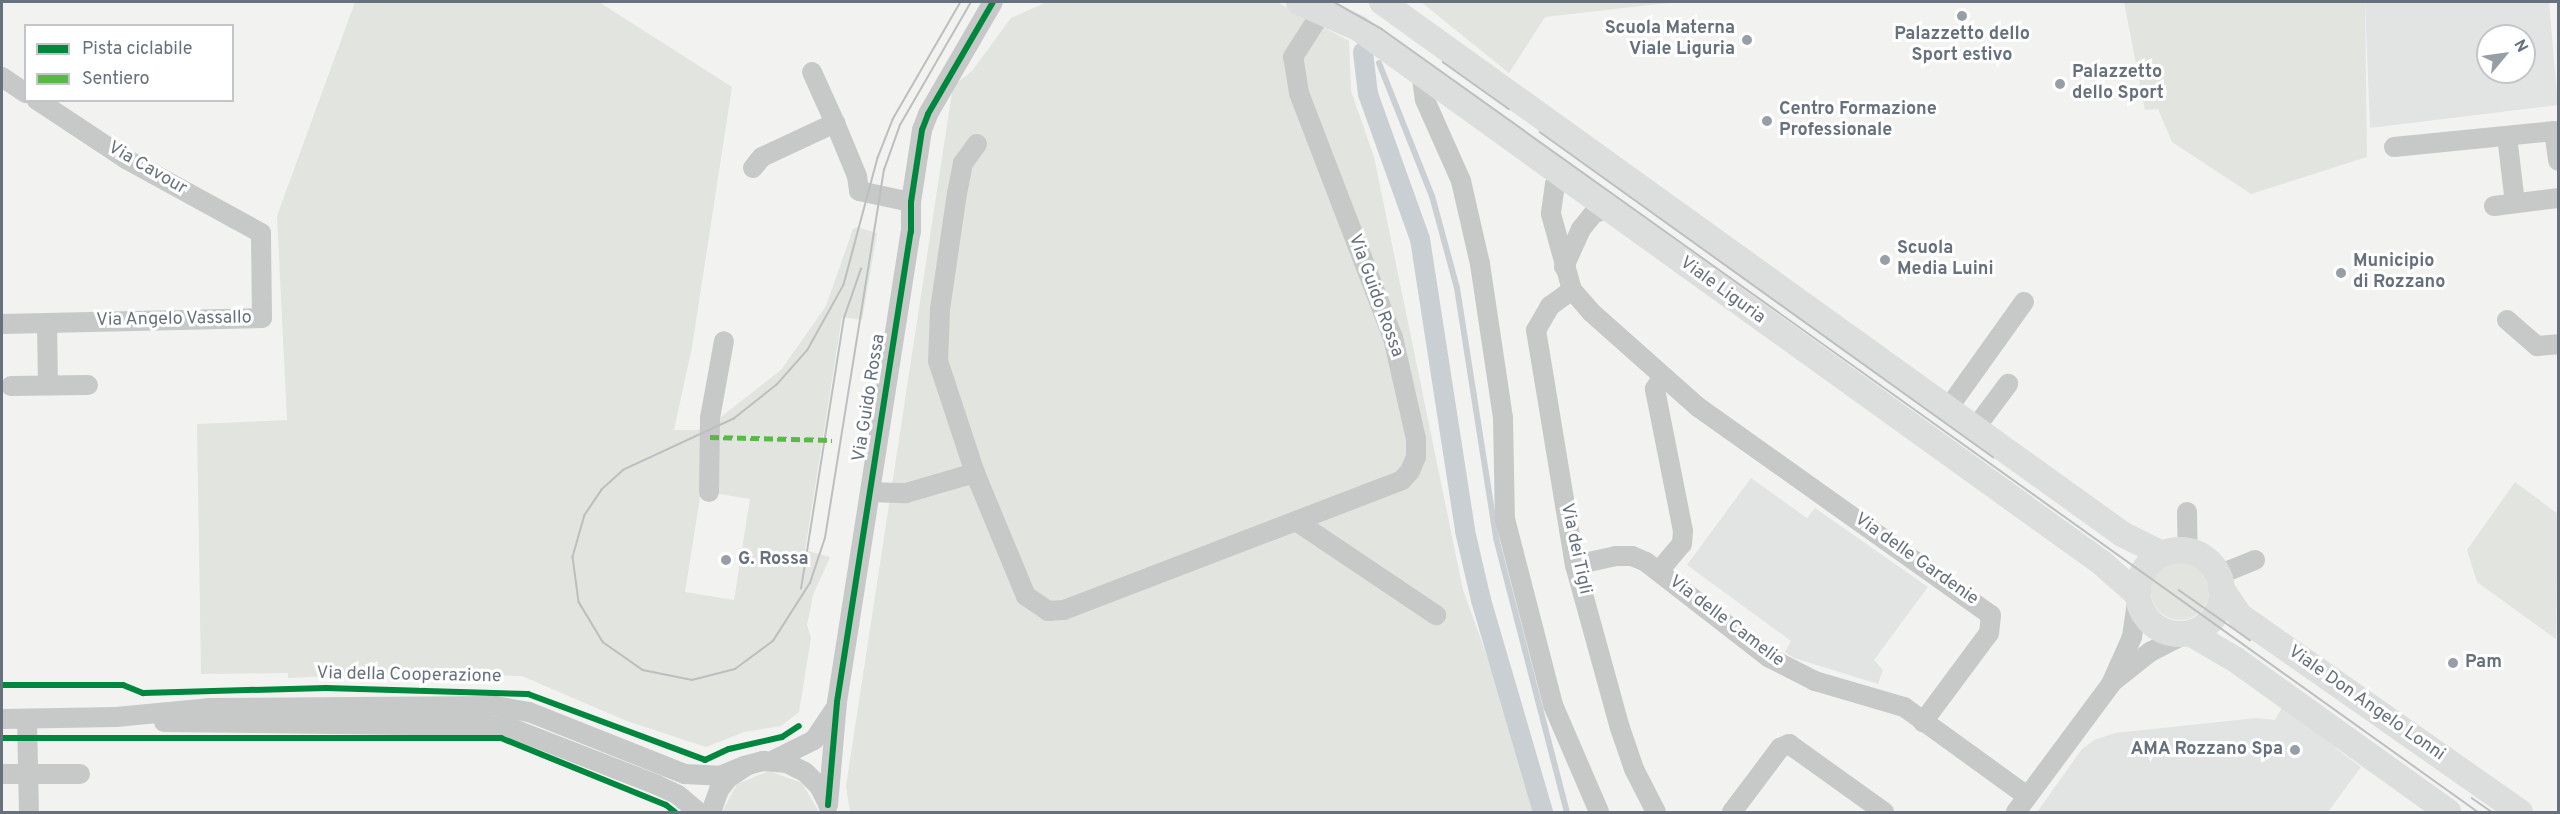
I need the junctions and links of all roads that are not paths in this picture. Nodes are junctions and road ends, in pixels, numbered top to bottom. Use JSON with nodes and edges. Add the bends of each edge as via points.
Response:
{"nodes":[{"id":1,"x":1299,"y":2,"type":"edge"},
{"id":2,"x":1382,"y":2,"type":"edge"},
{"id":3,"x":992,"y":4,"type":"edge"},
{"id":4,"x":1323,"y":10,"type":"junction"},
{"id":5,"x":812,"y":72,"type":"dead end"},
{"id":6,"x":1421,"y":72,"type":"junction"},
{"id":7,"x":2,"y":77,"type":"edge"},
{"id":8,"x":24,"y":92,"type":"edge"},
{"id":9,"x":40,"y":102,"type":"edge"},
{"id":10,"x":835,"y":123,"type":"junction"},
{"id":11,"x":2506,"y":136,"type":"junction"},
{"id":12,"x":977,"y":144,"type":"dead end"},
{"id":13,"x":2394,"y":147,"type":"dead end"},
{"id":14,"x":2559,"y":161,"type":"edge"},
{"id":15,"x":753,"y":168,"type":"dead end"},
{"id":16,"x":1562,"y":175,"type":"junction"},
{"id":17,"x":2559,"y":198,"type":"edge"},
{"id":18,"x":911,"y":202,"type":"junction"},
{"id":19,"x":2515,"y":203,"type":"junction"},
{"id":20,"x":2494,"y":206,"type":"dead end"},
{"id":21,"x":1609,"y":207,"type":"junction"},
{"id":22,"x":261,"y":233,"type":"joint"},
{"id":23,"x":1564,"y":267,"type":"junction"},
{"id":24,"x":1572,"y":290,"type":"junction"},
{"id":25,"x":2024,"y":302,"type":"dead end"},
{"id":26,"x":2507,"y":321,"type":"dead end"},
{"id":27,"x":46,"y":323,"type":"junction"},
{"id":28,"x":2,"y":324,"type":"edge"},
{"id":29,"x":724,"y":341,"type":"dead end"},
{"id":30,"x":2559,"y":344,"type":"edge"},
{"id":31,"x":1662,"y":377,"type":"junction"},
{"id":32,"x":2008,"y":384,"type":"dead end"},
{"id":33,"x":48,"y":385,"type":"junction"},
{"id":34,"x":88,"y":385,"type":"dead end"},
{"id":35,"x":11,"y":386,"type":"dead end"},
{"id":36,"x":1949,"y":407,"type":"junction"},
{"id":37,"x":1976,"y":427,"type":"junction"},
{"id":38,"x":975,"y":473,"type":"junction"},
{"id":39,"x":709,"y":492,"type":"dead end"},
{"id":40,"x":870,"y":492,"type":"junction"},
{"id":41,"x":2187,"y":512,"type":"dead end"},
{"id":42,"x":1296,"y":521,"type":"junction"},
{"id":43,"x":2188,"y":551,"type":"junction"},
{"id":44,"x":2162,"y":554,"type":"junction"},
{"id":45,"x":2255,"y":560,"type":"dead end"},
{"id":46,"x":1575,"y":565,"type":"junction"},
{"id":47,"x":1659,"y":571,"type":"junction"},
{"id":48,"x":2219,"y":581,"type":"junction"},
{"id":49,"x":2138,"y":594,"type":"junction"},
{"id":50,"x":1436,"y":615,"type":"dead end"},
{"id":51,"x":2188,"y":633,"type":"junction"},
{"id":52,"x":2111,"y":684,"type":"junction"},
{"id":53,"x":837,"y":702,"type":"junction"},
{"id":54,"x":116,"y":717,"type":"junction"},
{"id":55,"x":2,"y":719,"type":"edge"},
{"id":56,"x":27,"y":719,"type":"junction"},
{"id":57,"x":1923,"y":722,"type":"junction"},
{"id":58,"x":768,"y":760,"type":"junction"},
{"id":59,"x":744,"y":766,"type":"junction"},
{"id":60,"x":2,"y":774,"type":"edge"},
{"id":61,"x":28,"y":774,"type":"junction"},
{"id":62,"x":80,"y":774,"type":"dead end"},
{"id":63,"x":2027,"y":796,"type":"junction"},
{"id":64,"x":829,"y":809,"type":"edge"},
{"id":65,"x":29,"y":813,"type":"edge"},
{"id":66,"x":698,"y":813,"type":"edge"},
{"id":67,"x":711,"y":813,"type":"edge"},
{"id":68,"x":1599,"y":813,"type":"edge"},
{"id":69,"x":1656,"y":813,"type":"edge"},
{"id":70,"x":1732,"y":813,"type":"edge"},
{"id":71,"x":1884,"y":813,"type":"edge"},
{"id":72,"x":2016,"y":813,"type":"edge"},
{"id":73,"x":2448,"y":813,"type":"edge"},
{"id":74,"x":2520,"y":813,"type":"edge"}],
"edges":[{"from":1,"to":4,"type":"main road","name":"Viale Liguria"},
{"from":2,"to":36,"type":"main road","name":"Viale Liguria"},
{"from":3,"to":18,"type":"street","name":"Via Guido Rossa","via":[[928,114]]},
{"from":4,"to":6,"type":"main road","name":"Viale Liguria","via":[[1358,28]]},
{"from":4,"to":42,"type":"street","name":"Via Guido Rossa","via":[[1293,57],[1299,93],[1393,338],[1416,439],[1416,457],[1402,480]]},
{"from":5,"to":10,"type":"street"},
{"from":6,"to":16,"type":"main road","name":"Viale Liguria"},
{"from":6,"to":68,"type":"street","via":[[1425,100],[1461,181],[1480,264],[1503,418],[1505,519],[1552,705]]},
{"from":7,"to":8,"type":"street"},
{"from":9,"to":22,"type":"street","name":"Via Cavour","via":[[126,159]]},
{"from":10,"to":15,"type":"street","via":[[762,156]]},
{"from":10,"to":18,"type":"street","via":[[857,176],[859,191]]},
{"from":11,"to":13,"type":"street"},
{"from":11,"to":14,"type":"street","via":[[2554,131]]},
{"from":11,"to":19,"type":"street"},
{"from":12,"to":38,"type":"street","name":"Via Guido Rossa","via":[[963,163],[937,340],[942,379]]},
{"from":16,"to":21,"type":"main road","name":"Viale Liguria"},
{"from":16,"to":23,"type":"street","via":[[1555,184],[1551,214]]},
{"from":17,"to":19,"type":"street"},
{"from":18,"to":40,"type":"street","name":"Via Guido Rossa","via":[[911,232]]},
{"from":19,"to":20,"type":"street"},
{"from":21,"to":23,"type":"street","via":[[1593,214],[1581,229]]},
{"from":21,"to":49,"type":"main road","name":"Viale Liguria","via":[[2102,563]]},
{"from":22,"to":27,"type":"street","name":"Via Angelo Vassallo","via":[[262,318]]},
{"from":23,"to":24,"type":"street"},
{"from":24,"to":31,"type":"street"},
{"from":24,"to":46,"type":"street","name":"Via dei Tigli","via":[[1550,306],[1536,330]]},
{"from":25,"to":36,"type":"street"},
{"from":26,"to":30,"type":"street","via":[[2537,346]]},
{"from":27,"to":28,"type":"street","name":"Via Angelo Vassallo"},
{"from":27,"to":33,"type":"street"},
{"from":29,"to":39,"type":"street","via":[[710,418]]},
{"from":31,"to":47,"type":"street","via":[[1655,389],[1683,531],[1682,544]]},
{"from":31,"to":57,"type":"street","name":"Via delle Gardenie","via":[[1990,615],[1989,633]]},
{"from":32,"to":37,"type":"street"},
{"from":33,"to":34,"type":"street"},
{"from":33,"to":35,"type":"street"},
{"from":36,"to":37,"type":"main road","name":"Viale Liguria"},
{"from":37,"to":44,"type":"main road","name":"Viale Liguria","via":[[2122,534]]},
{"from":38,"to":40,"type":"street","via":[[906,493]]},
{"from":38,"to":42,"type":"street","name":"Via Guido Rossa","via":[[1026,597],[1048,611],[1064,610]]},
{"from":40,"to":53,"type":"street","name":"Via Guido Rossa"},
{"from":41,"to":43,"type":"street"},
{"from":42,"to":50,"type":"street"},
{"from":43,"to":44,"type":"main road"},
{"from":43,"to":48,"type":"main road","via":[[2200,556]]},
{"from":44,"to":49,"type":"main road","via":[[2143,571]]},
{"from":45,"to":48,"type":"street"},
{"from":46,"to":47,"type":"street","name":"Via delle Camelie","via":[[1632,556]]},
{"from":46,"to":69,"type":"street","name":"Via dei Tigli","via":[[1620,728],[1634,769]]},
{"from":47,"to":57,"type":"street","name":"Via delle Camelie","via":[[1768,657],[1793,672],[1885,700]]},
{"from":48,"to":51,"type":"main road","via":[[2215,615]]},
{"from":48,"to":74,"type":"main road","name":"Viale Don Angelo Lonni","via":[[2240,616]]},
{"from":49,"to":51,"type":"main road","via":[[2141,608],[2153,624],[2171,633]]},
{"from":49,"to":52,"type":"street","via":[[2132,637]]},
{"from":51,"to":52,"type":"street","via":[[2150,652]]},
{"from":51,"to":73,"type":"main road","via":[[2236,660]]},
{"from":52,"to":63,"type":"street"},
{"from":53,"to":58,"type":"street","name":"Via Guido Rossa","via":[[814,740],[792,754]]},
{"from":53,"to":64,"type":"street","name":"Via Guido Rossa"},
{"from":54,"to":56,"type":"street","name":"Via della Cooperazione"},
{"from":54,"to":59,"type":"street","name":"Via della Cooperazione","via":[[209,708],[495,706],[529,712],[685,774],[720,776]]},
{"from":54,"to":66,"type":"street","name":"Via della Cooperazione","via":[[219,724],[506,726],[657,785],[678,795]]},
{"from":55,"to":56,"type":"street","name":"Via della Cooperazione"},
{"from":56,"to":61,"type":"street"},
{"from":57,"to":63,"type":"street","name":"Via delle Camelie"},
{"from":58,"to":59,"type":"street","name":"Via della Cooperazione"},
{"from":58,"to":64,"type":"street","via":[[787,763],[805,772],[819,786]]},
{"from":59,"to":67,"type":"street","via":[[721,787]]},
{"from":60,"to":61,"type":"street"},
{"from":61,"to":62,"type":"street"},
{"from":61,"to":65,"type":"street"},
{"from":63,"to":72,"type":"street"},
{"from":70,"to":71,"type":"street","via":[[1780,748],[1789,744]]}]}
